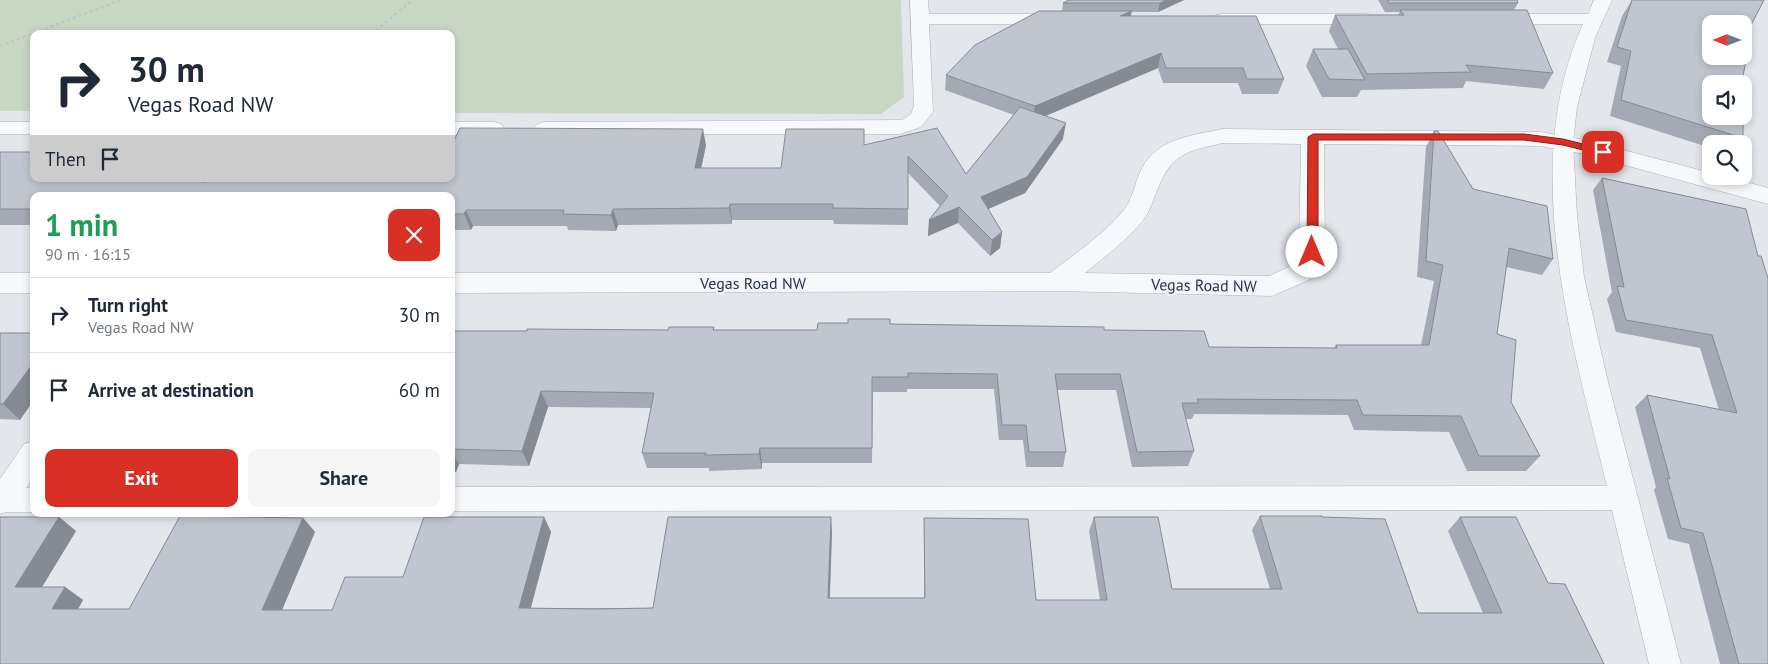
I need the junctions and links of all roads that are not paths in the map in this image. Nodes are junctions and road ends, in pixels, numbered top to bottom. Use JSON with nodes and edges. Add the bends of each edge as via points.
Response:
{"nodes":[{"id":1,"x":1329,"y":0,"type":"edge"},
{"id":2,"x":1598,"y":9,"type":"edge"},
{"id":3,"x":919,"y":10,"type":"edge"},
{"id":4,"x":1070,"y":19,"type":"edge"},
{"id":5,"x":1209,"y":19,"type":"edge"},
{"id":6,"x":1339,"y":19,"type":"junction"},
{"id":7,"x":1388,"y":19,"type":"edge"},
{"id":8,"x":1476,"y":19,"type":"edge"},
{"id":9,"x":0,"y":128,"type":"edge"},
{"id":10,"x":30,"y":128,"type":"edge"},
{"id":11,"x":455,"y":128,"type":"edge"},
{"id":12,"x":1313,"y":137,"type":"junction"},
{"id":13,"x":1563,"y":142,"type":"junction"},
{"id":14,"x":1768,"y":196,"type":"edge"},
{"id":15,"x":1056,"y":282,"type":"junction"},
{"id":16,"x":0,"y":283,"type":"edge"},
{"id":17,"x":30,"y":283,"type":"edge"},
{"id":18,"x":455,"y":283,"type":"edge"},
{"id":19,"x":30,"y":458,"type":"edge"},
{"id":20,"x":1623,"y":498,"type":"junction"},
{"id":21,"x":455,"y":499,"type":"edge"},
{"id":22,"x":30,"y":500,"type":"edge"},
{"id":23,"x":0,"y":501,"type":"edge"},
{"id":24,"x":1665,"y":664,"type":"edge"}],
"edges":[{"from":1,"to":6,"type":"lane"},
{"from":2,"to":8,"type":"lane"},
{"from":2,"to":13,"type":"lane","via":[[1566,107]]},
{"from":3,"to":4,"type":"lane"},
{"from":3,"to":11,"type":"lane","via":[[923,114],[908,126]]},
{"from":5,"to":6,"type":"lane"},
{"from":6,"to":7,"type":"lane"},
{"from":9,"to":10,"type":"lane"},
{"from":12,"to":13,"type":"street","via":[[1524,137]]},
{"from":12,"to":15,"type":"street","via":[[1223,136],[1184,144],[1154,168],[1136,212],[1112,238]]},
{"from":12,"to":15,"type":"street","name":"Vegas Road NW","via":[[1312,252],[1300,273],[1272,286],[1257,287]]},
{"from":13,"to":14,"type":"street"},
{"from":13,"to":20,"type":"lane","via":[[1572,277]]},
{"from":15,"to":18,"type":"street","name":"Vegas Road NW"},
{"from":16,"to":17,"type":"street"},
{"from":19,"to":23,"type":"lane"},
{"from":20,"to":21,"type":"lane"},
{"from":20,"to":24,"type":"lane"},
{"from":22,"to":23,"type":"lane"}]}
